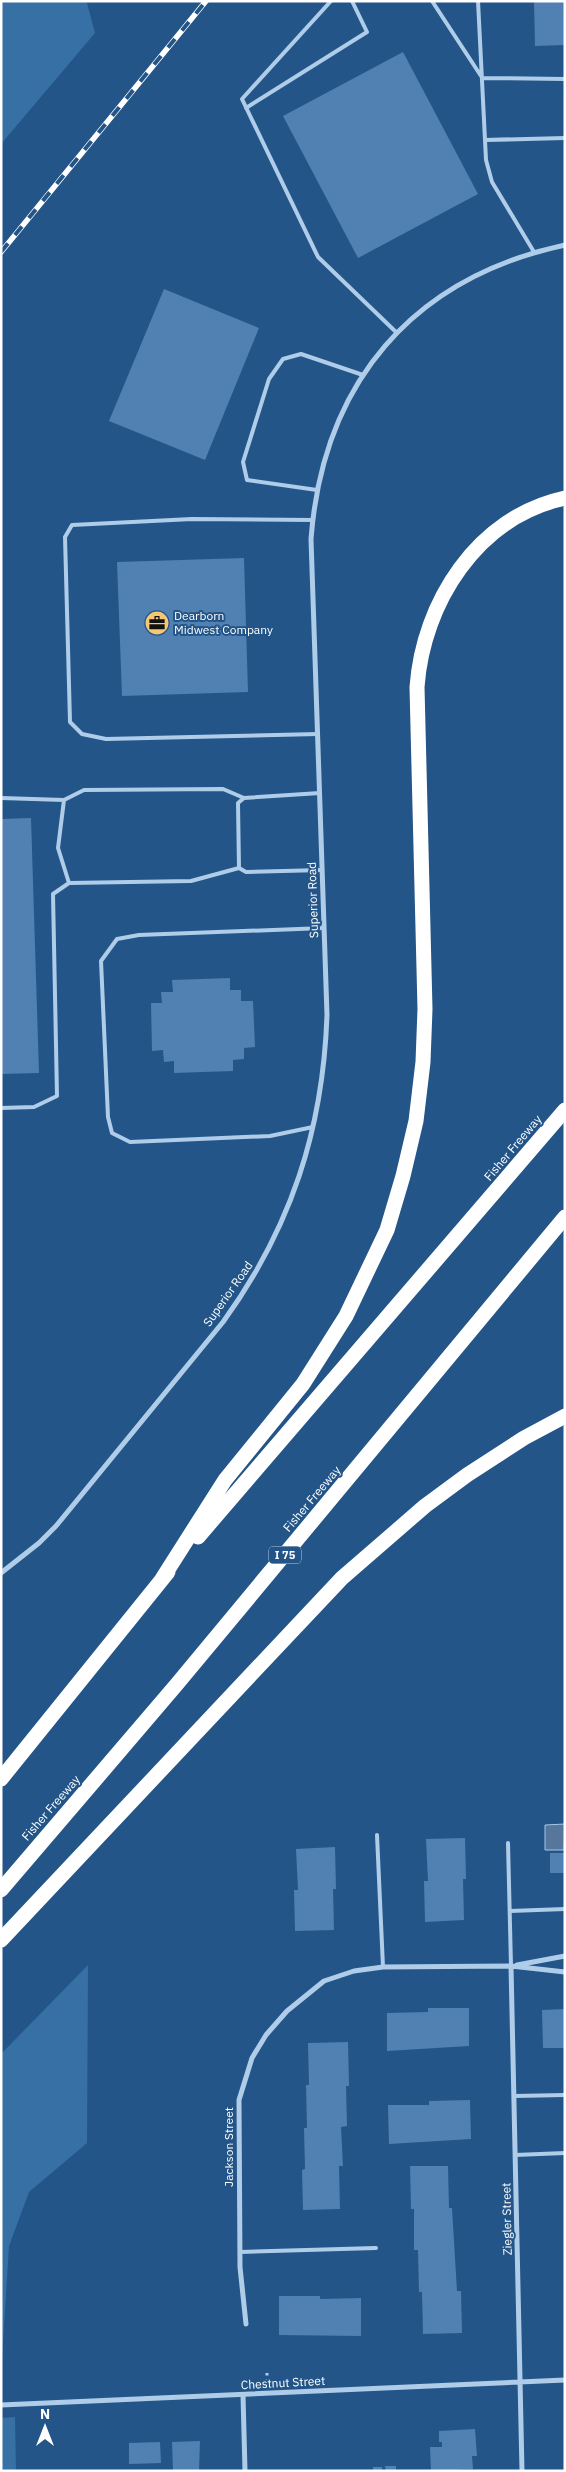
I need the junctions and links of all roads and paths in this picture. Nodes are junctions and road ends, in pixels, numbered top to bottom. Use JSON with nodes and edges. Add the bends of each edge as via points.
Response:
{"nodes":[{"id":1,"x":331,"y":1,"type":"edge"},
{"id":2,"x":352,"y":1,"type":"edge"},
{"id":3,"x":432,"y":1,"type":"edge"},
{"id":4,"x":478,"y":1,"type":"edge"},
{"id":5,"x":482,"y":78,"type":"junction"},
{"id":6,"x":565,"y":79,"type":"edge"},
{"id":7,"x":246,"y":108,"type":"junction"},
{"id":8,"x":565,"y":138,"type":"edge"},
{"id":9,"x":486,"y":140,"type":"junction"},
{"id":10,"x":565,"y":246,"type":"edge"},
{"id":11,"x":534,"y":252,"type":"junction"},
{"id":12,"x":397,"y":333,"type":"junction"},
{"id":13,"x":363,"y":375,"type":"junction"},
{"id":14,"x":317,"y":490,"type":"junction"},
{"id":15,"x":565,"y":498,"type":"edge"},
{"id":16,"x":313,"y":520,"type":"junction"},
{"id":17,"x":318,"y":734,"type":"junction"},
{"id":18,"x":320,"y":794,"type":"junction"},
{"id":19,"x":1,"y":798,"type":"edge"},
{"id":20,"x":244,"y":798,"type":"junction"},
{"id":21,"x":64,"y":800,"type":"junction"},
{"id":22,"x":239,"y":868,"type":"junction"},
{"id":23,"x":322,"y":870,"type":"junction"},
{"id":24,"x":69,"y":883,"type":"junction"},
{"id":25,"x":324,"y":928,"type":"junction"},
{"id":26,"x":1,"y":1108,"type":"edge"},
{"id":27,"x":565,"y":1110,"type":"edge"},
{"id":28,"x":313,"y":1127,"type":"junction"},
{"id":29,"x":565,"y":1217,"type":"edge"},
{"id":30,"x":565,"y":1416,"type":"edge"},
{"id":31,"x":1,"y":1573,"type":"edge"},
{"id":32,"x":162,"y":1580,"type":"junction"},
{"id":33,"x":1,"y":1779,"type":"edge"},
{"id":34,"x":377,"y":1835,"type":"dead end"},
{"id":35,"x":508,"y":1843,"type":"dead end"},
{"id":36,"x":1,"y":1890,"type":"edge"},
{"id":37,"x":565,"y":1909,"type":"edge"},
{"id":38,"x":510,"y":1911,"type":"junction"},
{"id":39,"x":1,"y":1940,"type":"edge"},
{"id":40,"x":565,"y":1956,"type":"edge"},
{"id":41,"x":511,"y":1966,"type":"junction"},
{"id":42,"x":383,"y":1967,"type":"junction"},
{"id":43,"x":565,"y":1972,"type":"edge"},
{"id":44,"x":565,"y":2095,"type":"edge"},
{"id":45,"x":514,"y":2096,"type":"junction"},
{"id":46,"x":565,"y":2153,"type":"edge"},
{"id":47,"x":515,"y":2155,"type":"junction"},
{"id":48,"x":376,"y":2248,"type":"dead end"},
{"id":49,"x":240,"y":2252,"type":"junction"},
{"id":50,"x":246,"y":2324,"type":"dead end"},
{"id":51,"x":267,"y":2372,"type":"dead end"},
{"id":52,"x":565,"y":2380,"type":"edge"},
{"id":53,"x":267,"y":2382,"type":"dead end"},
{"id":54,"x":520,"y":2382,"type":"junction"},
{"id":55,"x":243,"y":2395,"type":"junction"},
{"id":56,"x":1,"y":2405,"type":"edge"},
{"id":57,"x":245,"y":2471,"type":"edge"},
{"id":58,"x":522,"y":2471,"type":"edge"}],
"edges":[{"from":1,"to":7,"type":"lane","via":[[242,99]]},
{"from":2,"to":7,"type":"lane","via":[[367,32]]},
{"from":3,"to":5,"type":"lane"},
{"from":4,"to":5,"type":"lane"},
{"from":5,"to":6,"type":"lane"},
{"from":5,"to":9,"type":"lane"},
{"from":7,"to":12,"type":"lane","via":[[318,257]]},
{"from":8,"to":9,"type":"lane"},
{"from":9,"to":11,"type":"lane","via":[[486,160],[492,182]]},
{"from":10,"to":11,"type":"street","name":"Superior Road"},
{"from":11,"to":12,"type":"street","name":"Superior Road","via":[[497,265],[448,291],[428,304]]},
{"from":12,"to":13,"type":"street","name":"Superior Road"},
{"from":13,"to":14,"type":"street","name":"Superior Road","via":[[329,443]]},
{"from":13,"to":14,"type":"lane","via":[[301,354],[283,359],[269,379],[243,462],[247,480]]},
{"from":14,"to":16,"type":"street","name":"Superior Road"},
{"from":15,"to":32,"type":"highway","via":[[513,520],[473,553],[449,584],[434,612],[422,649],[417,687],[425,1009],[423,1062],[416,1121],[387,1230],[346,1316],[303,1384],[225,1480]]},
{"from":16,"to":17,"type":"street","name":"Superior Road"},
{"from":16,"to":17,"type":"lane","via":[[192,519],[72,525],[65,537],[70,722],[82,734],[106,739]]},
{"from":17,"to":18,"type":"street","name":"Superior Road"},
{"from":18,"to":20,"type":"lane"},
{"from":18,"to":23,"type":"street","name":"Superior Road"},
{"from":19,"to":21,"type":"lane"},
{"from":20,"to":21,"type":"lane","via":[[223,790],[84,790]]},
{"from":20,"to":22,"type":"lane","via":[[238,803]]},
{"from":21,"to":24,"type":"lane","via":[[58,848]]},
{"from":22,"to":23,"type":"lane","via":[[246,872]]},
{"from":22,"to":24,"type":"lane","via":[[191,881]]},
{"from":23,"to":25,"type":"street","name":"Superior Road"},
{"from":24,"to":26,"type":"lane","via":[[53,894],[57,1096],[34,1107]]},
{"from":25,"to":28,"type":"street","name":"Superior Road","via":[[326,1045]]},
{"from":25,"to":28,"type":"lane","via":[[139,935],[117,939],[101,961],[108,1117],[112,1133],[130,1142],[270,1136]]},
{"from":27,"to":32,"type":"highway","name":"Fisher Freeway"},
{"from":28,"to":31,"type":"street","name":"Superior Road","via":[[290,1204],[263,1261],[241,1296],[56,1526],[39,1544]]},
{"from":29,"to":36,"type":"highway","name":"Fisher Freeway","number":"I 75","via":[[183,1677]]},
{"from":30,"to":39,"type":"highway","via":[[467,1475],[371,1551],[314,1606]]},
{"from":32,"to":33,"type":"highway","name":"Fisher Freeway"},
{"from":34,"to":42,"type":"lane"},
{"from":35,"to":38,"type":"lane"},
{"from":37,"to":38,"type":"lane"},
{"from":38,"to":41,"type":"lane"},
{"from":40,"to":41,"type":"street","name":"Jackson Street"},
{"from":41,"to":42,"type":"street","name":"Jackson Street"},
{"from":41,"to":43,"type":"street","name":"Jackson Street"},
{"from":41,"to":45,"type":"street","name":"Ziegler Street"},
{"from":42,"to":49,"type":"street","name":"Jackson Street","via":[[354,1971],[324,1981],[311,1990],[286,2011],[252,2058],[237,2116]]},
{"from":44,"to":45,"type":"lane"},
{"from":45,"to":47,"type":"street","name":"Ziegler Street"},
{"from":46,"to":47,"type":"lane"},
{"from":47,"to":54,"type":"street","name":"Ziegler Street"},
{"from":48,"to":49,"type":"lane"},
{"from":49,"to":50,"type":"street","name":"Jackson Street"},
{"from":51,"to":53,"type":"path"},
{"from":52,"to":54,"type":"street","name":"Chestnut Street"},
{"from":54,"to":55,"type":"street","name":"Chestnut Street"},
{"from":54,"to":58,"type":"street","name":"Ziegler Street"},
{"from":55,"to":56,"type":"street","name":"Chestnut Street"},
{"from":55,"to":57,"type":"street"}]}
